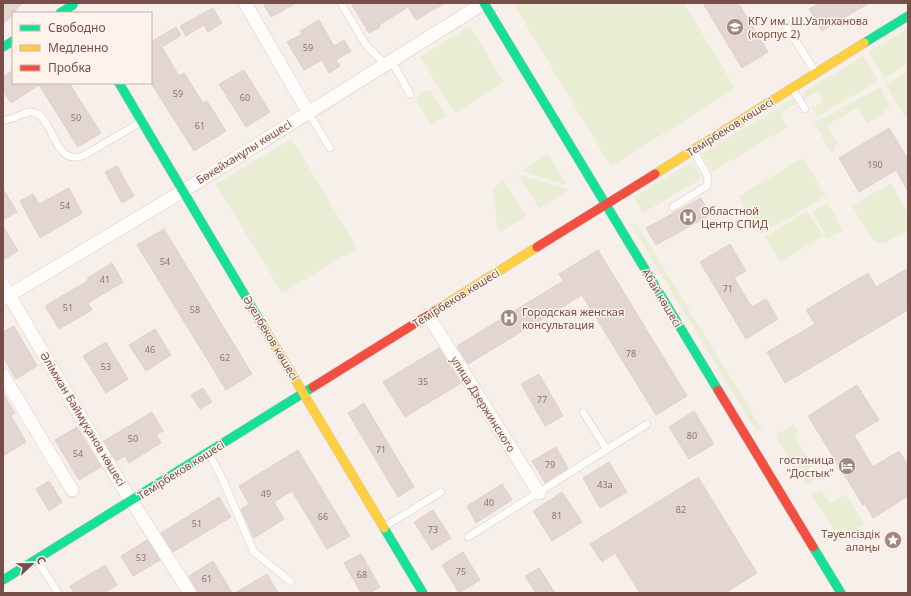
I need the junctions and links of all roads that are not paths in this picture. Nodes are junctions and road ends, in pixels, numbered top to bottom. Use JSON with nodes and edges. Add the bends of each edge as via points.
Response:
{"nodes":[{"id":1,"x":245,"y":3,"type":"edge"},
{"id":2,"x":341,"y":3,"type":"edge"},
{"id":3,"x":484,"y":3,"type":"edge"},
{"id":4,"x":74,"y":7,"type":"edge"},
{"id":5,"x":62,"y":12,"type":"edge"},
{"id":6,"x":908,"y":16,"type":"edge"},
{"id":7,"x":784,"y":21,"type":"dead end"},
{"id":8,"x":12,"y":42,"type":"edge"},
{"id":9,"x":3,"y":47,"type":"edge"},
{"id":10,"x":388,"y":62,"type":"junction"},
{"id":11,"x":816,"y":73,"type":"junction"},
{"id":12,"x":120,"y":84,"type":"edge"},
{"id":13,"x":792,"y":88,"type":"junction"},
{"id":14,"x":410,"y":94,"type":"dead end"},
{"id":15,"x":805,"y":109,"type":"dead end"},
{"id":16,"x":308,"y":112,"type":"junction"},
{"id":17,"x":3,"y":120,"type":"edge"},
{"id":18,"x":142,"y":121,"type":"junction"},
{"id":19,"x":330,"y":148,"type":"dead end"},
{"id":20,"x":693,"y":150,"type":"junction"},
{"id":21,"x":183,"y":191,"type":"junction"},
{"id":22,"x":606,"y":204,"type":"junction"},
{"id":23,"x":673,"y":207,"type":"dead end"},
{"id":24,"x":5,"y":293,"type":"edge"},
{"id":25,"x":428,"y":315,"type":"junction"},
{"id":26,"x":3,"y":375,"type":"edge"},
{"id":27,"x":304,"y":393,"type":"junction"},
{"id":28,"x":583,"y":412,"type":"dead end"},
{"id":29,"x":647,"y":424,"type":"dead end"},
{"id":30,"x":607,"y":450,"type":"junction"},
{"id":31,"x":208,"y":452,"type":"junction"},
{"id":32,"x":72,"y":490,"type":"dead end"},
{"id":33,"x":441,"y":492,"type":"dead end"},
{"id":34,"x":539,"y":493,"type":"junction"},
{"id":35,"x":132,"y":500,"type":"junction"},
{"id":36,"x":384,"y":527,"type":"junction"},
{"id":37,"x":468,"y":537,"type":"dead end"},
{"id":38,"x":36,"y":560,"type":"junction"},
{"id":39,"x":3,"y":580,"type":"edge"},
{"id":40,"x":290,"y":582,"type":"dead end"},
{"id":41,"x":58,"y":593,"type":"edge"},
{"id":42,"x":190,"y":593,"type":"edge"},
{"id":43,"x":423,"y":593,"type":"edge"},
{"id":44,"x":841,"y":593,"type":"edge"}],
"edges":[{"from":1,"to":16,"type":"street"},
{"from":2,"to":10,"type":"lane","via":[[366,44]]},
{"from":3,"to":10,"type":"street","name":"Бөкейханұлы көшесі"},
{"from":3,"to":22,"type":"street","name":"Абай көшесі"},
{"from":4,"to":5,"type":"street"},
{"from":6,"to":11,"type":"street","name":"Темірбеков көшесі"},
{"from":7,"to":11,"type":"lane"},
{"from":8,"to":9,"type":"street"},
{"from":10,"to":14,"type":"lane"},
{"from":10,"to":16,"type":"street","name":"Бөкейханұлы көшесі"},
{"from":11,"to":13,"type":"street","name":"Темірбеков көшесі"},
{"from":12,"to":18,"type":"street","name":"Әуелбеков көшесі"},
{"from":13,"to":15,"type":"lane"},
{"from":13,"to":20,"type":"street","name":"Темірбеков көшесі"},
{"from":16,"to":19,"type":"lane"},
{"from":16,"to":21,"type":"street","name":"Бөкейханұлы көшесі"},
{"from":17,"to":18,"type":"lane","via":[[30,112],[36,113],[62,152],[77,158]]},
{"from":18,"to":21,"type":"street","name":"Әуелбеков көшесі"},
{"from":20,"to":22,"type":"street","name":"Темірбеков көшесі"},
{"from":20,"to":23,"type":"lane","via":[[708,177],[707,186]]},
{"from":21,"to":24,"type":"street","name":"Бөкейханұлы көшесі"},
{"from":21,"to":27,"type":"street","name":"Әуелбеков көшесі"},
{"from":22,"to":25,"type":"street","name":"Темірбеков көшесі"},
{"from":22,"to":44,"type":"street","name":"Абай көшесі"},
{"from":24,"to":35,"type":"street","name":"Әлімжан Баймұқанов көшесі"},
{"from":25,"to":27,"type":"street","name":"Темірбеков көшесі"},
{"from":25,"to":34,"type":"street","name":"улица Дзержинского"},
{"from":26,"to":32,"type":"street"},
{"from":27,"to":31,"type":"street","name":"Темірбеков көшесі"},
{"from":27,"to":36,"type":"street","name":"Әуелбеков көшесі"},
{"from":28,"to":30,"type":"lane"},
{"from":29,"to":30,"type":"lane"},
{"from":30,"to":34,"type":"lane"},
{"from":31,"to":35,"type":"street","name":"Темірбеков көшесі"},
{"from":31,"to":40,"type":"lane","via":[[254,552]]},
{"from":33,"to":36,"type":"lane"},
{"from":34,"to":37,"type":"lane"},
{"from":35,"to":38,"type":"street","name":"Темірбеков көшесі"},
{"from":35,"to":42,"type":"street","name":"Әлімжан Баймұқанов көшесі"},
{"from":36,"to":43,"type":"street","name":"Әуелбеков көшесі"},
{"from":38,"to":39,"type":"street","name":"Темірбеков көшесі"},
{"from":38,"to":41,"type":"lane"}]}
